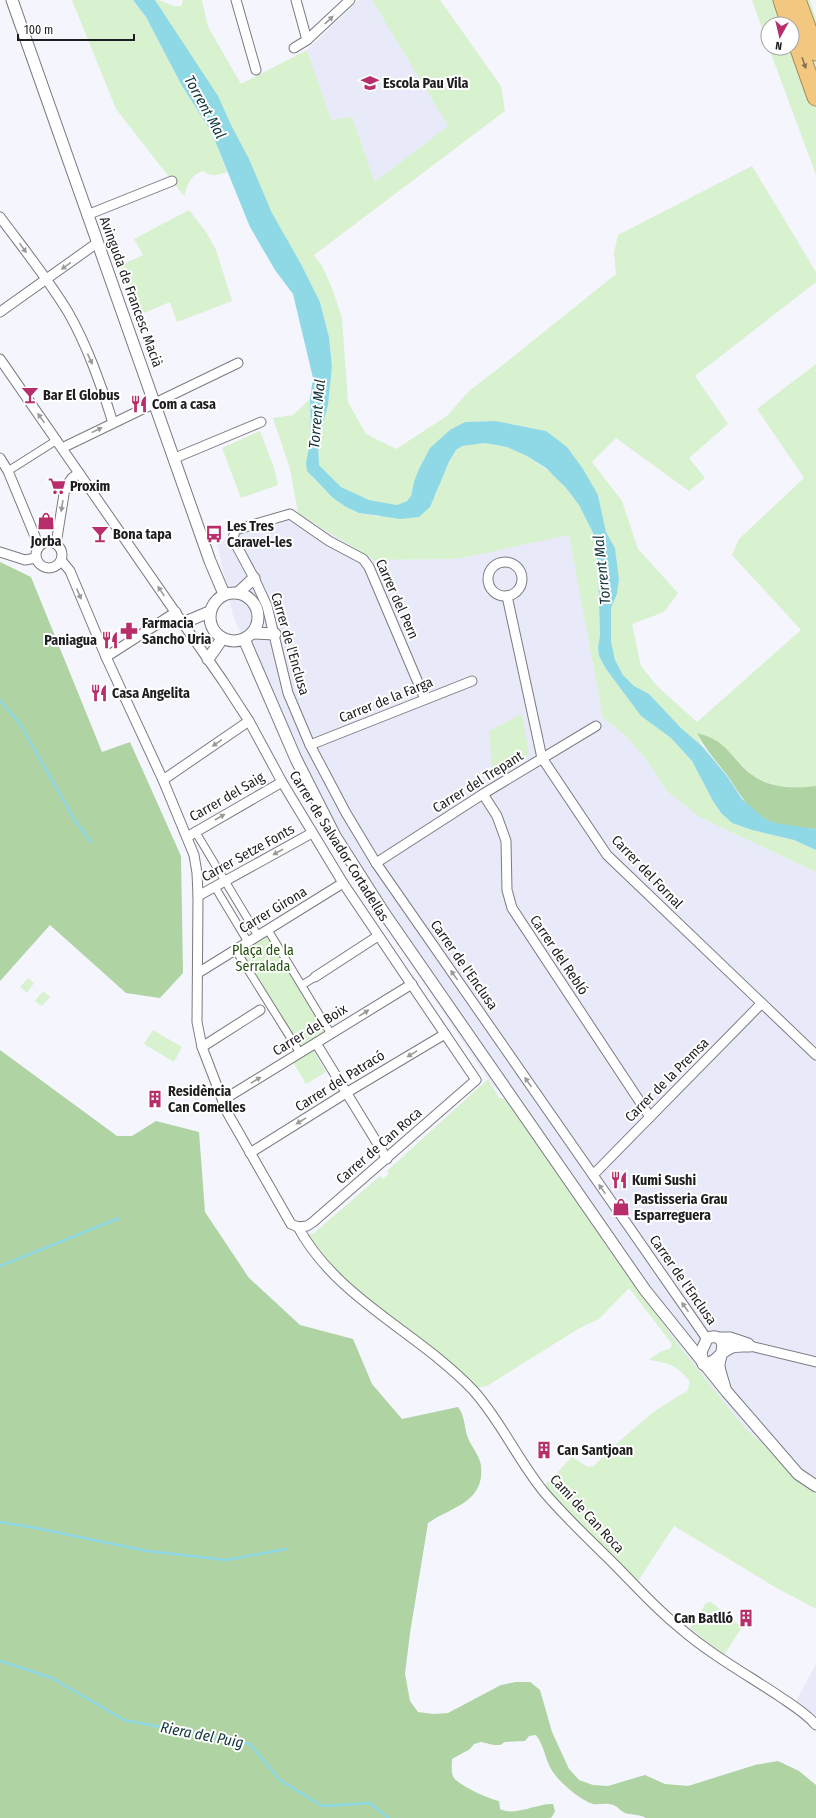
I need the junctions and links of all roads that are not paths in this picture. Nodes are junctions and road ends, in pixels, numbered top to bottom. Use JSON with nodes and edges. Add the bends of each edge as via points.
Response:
{"nodes":[{"id":1,"x":12,"y":0,"type":"edge"},
{"id":2,"x":236,"y":0,"type":"edge"},
{"id":3,"x":296,"y":0,"type":"edge"},
{"id":4,"x":350,"y":0,"type":"edge"},
{"id":5,"x":782,"y":0,"type":"edge"},
{"id":6,"x":797,"y":0,"type":"edge"},
{"id":7,"x":787,"y":16,"type":"edge"},
{"id":8,"x":307,"y":40,"type":"junction"},
{"id":9,"x":294,"y":48,"type":"dead end"},
{"id":10,"x":800,"y":52,"type":"edge"},
{"id":11,"x":816,"y":52,"type":"edge"},
{"id":12,"x":256,"y":70,"type":"dead end"},
{"id":13,"x":816,"y":97,"type":"edge"},
{"id":14,"x":172,"y":181,"type":"dead end"},
{"id":15,"x":87,"y":215,"type":"junction"},
{"id":16,"x":0,"y":217,"type":"edge"},
{"id":17,"x":97,"y":243,"type":"junction"},
{"id":18,"x":47,"y":280,"type":"junction"},
{"id":19,"x":0,"y":312,"type":"edge"},
{"id":20,"x":0,"y":359,"type":"edge"},
{"id":21,"x":238,"y":362,"type":"dead end"},
{"id":22,"x":156,"y":403,"type":"junction"},
{"id":23,"x":261,"y":422,"type":"dead end"},
{"id":24,"x":113,"y":423,"type":"junction"},
{"id":25,"x":60,"y":444,"type":"junction"},
{"id":26,"x":0,"y":458,"type":"edge"},
{"id":27,"x":175,"y":458,"type":"junction"},
{"id":28,"x":8,"y":471,"type":"junction"},
{"id":29,"x":79,"y":473,"type":"junction"},
{"id":30,"x":56,"y":544,"type":"junction"},
{"id":31,"x":39,"y":546,"type":"junction"},
{"id":32,"x":0,"y":552,"type":"edge"},
{"id":33,"x":36,"y":558,"type":"junction"},
{"id":34,"x":61,"y":560,"type":"junction"},
{"id":35,"x":254,"y":578,"type":"junction"},
{"id":36,"x":238,"y":593,"type":"junction"},
{"id":37,"x":224,"y":594,"type":"junction"},
{"id":38,"x":507,"y":596,"type":"dead end"},
{"id":39,"x":176,"y":612,"type":"junction"},
{"id":40,"x":210,"y":612,"type":"junction"},
{"id":41,"x":183,"y":623,"type":"junction"},
{"id":42,"x":275,"y":634,"type":"junction"},
{"id":43,"x":248,"y":636,"type":"junction"},
{"id":44,"x":222,"y":639,"type":"junction"},
{"id":45,"x":106,"y":657,"type":"junction"},
{"id":46,"x":208,"y":659,"type":"junction"},
{"id":47,"x":472,"y":681,"type":"dead end"},
{"id":48,"x":425,"y":699,"type":"junction"},
{"id":49,"x":249,"y":721,"type":"junction"},
{"id":50,"x":596,"y":726,"type":"dead end"},
{"id":51,"x":310,"y":745,"type":"junction"},
{"id":52,"x":542,"y":758,"type":"junction"},
{"id":53,"x":163,"y":780,"type":"junction"},
{"id":54,"x":282,"y":782,"type":"junction"},
{"id":55,"x":483,"y":794,"type":"junction"},
{"id":56,"x":195,"y":831,"type":"junction"},
{"id":57,"x":312,"y":833,"type":"junction"},
{"id":58,"x":187,"y":837,"type":"junction"},
{"id":59,"x":376,"y":863,"type":"junction"},
{"id":60,"x":225,"y":881,"type":"junction"},
{"id":61,"x":343,"y":884,"type":"junction"},
{"id":62,"x":215,"y":887,"type":"junction"},
{"id":63,"x":198,"y":896,"type":"junction"},
{"id":64,"x":268,"y":930,"type":"junction"},
{"id":65,"x":258,"y":936,"type":"junction"},
{"id":66,"x":378,"y":936,"type":"junction"},
{"id":67,"x":248,"y":942,"type":"junction"},
{"id":68,"x":236,"y":949,"type":"junction"},
{"id":69,"x":198,"y":974,"type":"junction"},
{"id":70,"x":315,"y":976,"type":"joint"},
{"id":71,"x":412,"y":984,"type":"junction"},
{"id":72,"x":302,"y":985,"type":"junction"},
{"id":73,"x":270,"y":1003,"type":"junction"},
{"id":74,"x":761,"y":1004,"type":"junction"},
{"id":75,"x":260,"y":1010,"type":"joint"},
{"id":76,"x":331,"y":1034,"type":"junction"},
{"id":77,"x":445,"y":1034,"type":"junction"},
{"id":78,"x":316,"y":1043,"type":"junction"},
{"id":79,"x":202,"y":1047,"type":"junction"},
{"id":80,"x":300,"y":1053,"type":"junction"},
{"id":81,"x":816,"y":1055,"type":"edge"},
{"id":82,"x":476,"y":1080,"type":"joint"},
{"id":83,"x":346,"y":1093,"type":"junction"},
{"id":84,"x":223,"y":1100,"type":"junction"},
{"id":85,"x":650,"y":1117,"type":"junction"},
{"id":86,"x":250,"y":1154,"type":"junction"},
{"id":87,"x":387,"y":1158,"type":"junction"},
{"id":88,"x":593,"y":1175,"type":"junction"},
{"id":89,"x":298,"y":1227,"type":"junction"},
{"id":90,"x":680,"y":1334,"type":"junction"},
{"id":91,"x":720,"y":1338,"type":"junction"},
{"id":92,"x":707,"y":1339,"type":"junction"},
{"id":93,"x":750,"y":1346,"type":"junction"},
{"id":94,"x":720,"y":1355,"type":"junction"},
{"id":95,"x":816,"y":1362,"type":"edge"},
{"id":96,"x":703,"y":1364,"type":"junction"},
{"id":97,"x":727,"y":1392,"type":"junction"},
{"id":98,"x":816,"y":1486,"type":"edge"},
{"id":99,"x":816,"y":1725,"type":"edge"}],
"edges":[{"from":1,"to":15,"type":"street","name":"Avinguda de Francesc Macià"},
{"from":2,"to":12,"type":"street"},
{"from":3,"to":8,"type":"street"},
{"from":8,"to":4,"type":"street","one_way":true},
{"from":5,"to":7,"type":"highway"},
{"from":6,"to":11,"type":"highway"},
{"from":8,"to":9,"type":"street"},
{"from":10,"to":13,"type":"highway","one_way":true},
{"from":14,"to":15,"type":"street"},
{"from":15,"to":17,"type":"street","name":"Avinguda de Francesc Macià"},
{"from":16,"to":18,"type":"street","one_way":true},
{"from":17,"to":18,"type":"street","one_way":true},
{"from":17,"to":22,"type":"street","name":"Avinguda de Francesc Macià"},
{"from":18,"to":19,"type":"street"},
{"from":18,"to":24,"type":"street","one_way":true,"via":[[78,333],[93,366]]},
{"from":25,"to":20,"type":"street","name":"Carrer de Salvador Cortadellas","one_way":true},
{"from":21,"to":22,"type":"street"},
{"from":22,"to":24,"type":"street"},
{"from":22,"to":27,"type":"street","name":"Avinguda de Francesc Macià"},
{"from":23,"to":27,"type":"street"},
{"from":25,"to":24,"type":"street","one_way":true},
{"from":25,"to":28,"type":"street"},
{"from":25,"to":29,"type":"street","name":"Carrer de Salvador Cortadellas"},
{"from":26,"to":28,"type":"street"},
{"from":27,"to":37,"type":"street","name":"Avinguda de Francesc Macià"},
{"from":28,"to":31,"type":"street"},
{"from":29,"to":30,"type":"street","one_way":true,"via":[[65,488]]},
{"from":39,"to":29,"type":"street","name":"Carrer de Salvador Cortadellas","one_way":true},
{"from":30,"to":31,"type":"street","via":[[47,542]]},
{"from":30,"to":34,"type":"street","via":[[61,551]]},
{"from":31,"to":33,"type":"street"},
{"from":32,"to":33,"type":"street","via":[[25,560]]},
{"from":33,"to":34,"type":"street","via":[[48,568]]},
{"from":34,"to":45,"type":"street","name":"Camí de Can Roca","one_way":true,"via":[[70,572]]},
{"from":35,"to":36,"type":"street"},
{"from":35,"to":42,"type":"street","name":"Carrer de l'Enclusa","via":[[267,606]]},
{"from":35,"to":48,"type":"street","name":"Carrer del Pern","via":[[233,539],[235,530],[290,514],[329,542],[363,559],[369,567]]},
{"from":36,"to":37,"type":"street"},
{"from":36,"to":43,"type":"street","via":[[251,600],[258,612],[258,620]]},
{"from":37,"to":40,"type":"street","via":[[217,598]]},
{"from":38,"to":52,"type":"street","name":"Carrer del Fornal"},
{"from":39,"to":41,"type":"street","name":"Carrer de Salvador Cortadellas"},
{"from":39,"to":45,"type":"street"},
{"from":40,"to":41,"type":"street"},
{"from":40,"to":44,"type":"street","via":[[210,624]]},
{"from":41,"to":46,"type":"street","name":"Carrer de Salvador Cortadellas"},
{"from":42,"to":43,"type":"street"},
{"from":42,"to":51,"type":"street","name":"Carrer de l'Enclusa","via":[[288,693]]},
{"from":43,"to":44,"type":"street","via":[[236,641]]},
{"from":43,"to":90,"type":"street","via":[[296,759],[358,875],[626,1264]]},
{"from":44,"to":46,"type":"street"},
{"from":45,"to":53,"type":"street","name":"Camí de Can Roca"},
{"from":46,"to":49,"type":"street","name":"Carrer de Salvador Cortadellas"},
{"from":47,"to":48,"type":"street","name":"Carrer de la Farga"},
{"from":48,"to":51,"type":"street","name":"Carrer de la Farga"},
{"from":49,"to":53,"type":"street","one_way":true},
{"from":49,"to":54,"type":"street","name":"Carrer de Salvador Cortadellas"},
{"from":50,"to":52,"type":"street","name":"Carrer del Trepant"},
{"from":51,"to":59,"type":"street","name":"Carrer de l'Enclusa"},
{"from":52,"to":55,"type":"street","name":"Carrer del Trepant"},
{"from":52,"to":74,"type":"street","name":"Carrer del Fornal","via":[[606,855]]},
{"from":53,"to":58,"type":"street","name":"Camí de Can Roca"},
{"from":56,"to":54,"type":"street","name":"Carrer del Saig","one_way":true},
{"from":54,"to":57,"type":"street","name":"Carrer de Salvador Cortadellas"},
{"from":55,"to":59,"type":"street","name":"Carrer del Trepant"},
{"from":55,"to":85,"type":"street","name":"Carrer del Rebló","via":[[497,816],[506,841],[507,890],[512,908]]},
{"from":56,"to":58,"type":"street","name":"Carrer del Saig"},
{"from":56,"to":60,"type":"street"},
{"from":57,"to":60,"type":"street","name":"Carrer Setze Fonts","one_way":true},
{"from":57,"to":61,"type":"street","name":"Carrer de Salvador Cortadellas"},
{"from":58,"to":63,"type":"street","name":"Camí de Can Roca","via":[[196,864]]},
{"from":88,"to":59,"type":"street","name":"Carrer de l'Enclusa","one_way":true},
{"from":60,"to":62,"type":"street","name":"Carrer Setze Fonts"},
{"from":60,"to":65,"type":"street"},
{"from":61,"to":64,"type":"street","name":"Carrer Girona"},
{"from":61,"to":66,"type":"street","name":"Carrer de Salvador Cortadellas"},
{"from":62,"to":63,"type":"street","name":"Carrer Setze Fonts"},
{"from":62,"to":67,"type":"street"},
{"from":63,"to":69,"type":"street","name":"Camí de Can Roca"},
{"from":64,"to":65,"type":"street","name":"Carrer Girona"},
{"from":64,"to":72,"type":"street"},
{"from":65,"to":67,"type":"street","name":"Carrer Girona"},
{"from":66,"to":70,"type":"street"},
{"from":66,"to":71,"type":"street","name":"Carrer de Salvador Cortadellas"},
{"from":67,"to":68,"type":"street","name":"Carrer Girona"},
{"from":68,"to":69,"type":"street","name":"Carrer Girona"},
{"from":68,"to":73,"type":"street"},
{"from":69,"to":79,"type":"street","name":"Camí de Can Roca","via":[[197,1022]]},
{"from":70,"to":72,"type":"street"},
{"from":76,"to":71,"type":"street","name":"Carrer del Boix","one_way":true},
{"from":71,"to":77,"type":"street","name":"Carrer de Salvador Cortadellas"},
{"from":72,"to":76,"type":"street"},
{"from":73,"to":75,"type":"street"},
{"from":73,"to":80,"type":"street"},
{"from":74,"to":81,"type":"street","name":"Carrer del Fornal"},
{"from":74,"to":85,"type":"street","name":"Carrer de la Premsa"},
{"from":75,"to":79,"type":"street"},
{"from":76,"to":78,"type":"street","name":"Carrer del Boix"},
{"from":77,"to":82,"type":"street","name":"Carrer de Salvador Cortadellas"},
{"from":77,"to":83,"type":"street","name":"Carrer del Patracó","one_way":true},
{"from":78,"to":80,"type":"street","name":"Carrer del Boix"},
{"from":78,"to":83,"type":"street"},
{"from":79,"to":84,"type":"street","name":"Camí de Can Roca"},
{"from":84,"to":80,"type":"street","name":"Carrer del Boix","one_way":true},
{"from":82,"to":87,"type":"street","name":"Carrer de Can Roca"},
{"from":83,"to":86,"type":"street","name":"Carrer del Patracó","one_way":true},
{"from":83,"to":87,"type":"street"},
{"from":84,"to":86,"type":"street","name":"Camí de Can Roca"},
{"from":85,"to":88,"type":"street","name":"Carrer de la Premsa"},
{"from":86,"to":89,"type":"street","name":"Camí de Can Roca","via":[[291,1224]]},
{"from":87,"to":89,"type":"street","name":"Carrer de Can Roca","via":[[313,1222]]},
{"from":92,"to":88,"type":"street","name":"Carrer de l'Enclusa","one_way":true},
{"from":89,"to":99,"type":"street","name":"Camí de Can Roca","via":[[314,1253],[341,1282],[473,1390],[493,1415],[544,1492],[657,1609],[701,1646],[805,1714]]},
{"from":90,"to":92,"type":"street","via":[[696,1341]]},
{"from":90,"to":96,"type":"street"},
{"from":91,"to":92,"type":"street","via":[[714,1336]]},
{"from":91,"to":93,"type":"street","via":[[737,1340]]},
{"from":91,"to":94,"type":"street","via":[[723,1345]]},
{"from":92,"to":96,"type":"street","via":[[701,1352]]},
{"from":93,"to":94,"type":"street","via":[[733,1347]]},
{"from":93,"to":95,"type":"street"},
{"from":94,"to":96,"type":"street","via":[[715,1362]]},
{"from":94,"to":97,"type":"street","via":[[719,1367]]},
{"from":96,"to":97,"type":"street"},
{"from":97,"to":98,"type":"street","via":[[798,1474]]}]}
